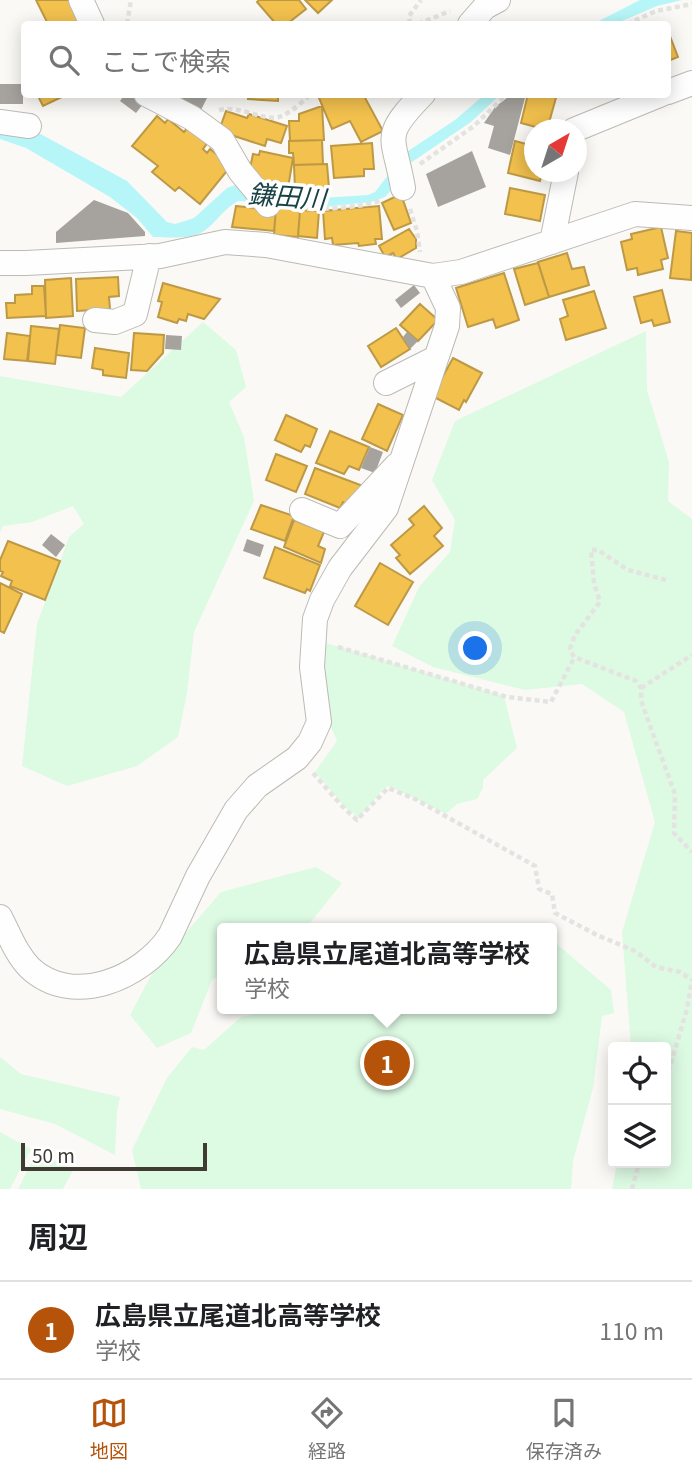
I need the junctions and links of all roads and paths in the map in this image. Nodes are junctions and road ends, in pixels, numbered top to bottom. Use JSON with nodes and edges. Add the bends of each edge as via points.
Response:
{"nodes":[{"id":1,"x":81,"y":0,"type":"edge"},
{"id":2,"x":131,"y":0,"type":"edge"},
{"id":3,"x":421,"y":0,"type":"edge"},
{"id":4,"x":498,"y":0,"type":"edge"},
{"id":5,"x":692,"y":4,"type":"edge"},
{"id":6,"x":91,"y":21,"type":"edge"},
{"id":7,"x":128,"y":21,"type":"edge"},
{"id":8,"x":410,"y":21,"type":"edge"},
{"id":9,"x":473,"y":21,"type":"edge"},
{"id":10,"x":634,"y":21,"type":"edge"},
{"id":11,"x":692,"y":83,"type":"edge"},
{"id":12,"x":671,"y":91,"type":"edge"},
{"id":13,"x":154,"y":98,"type":"edge"},
{"id":14,"x":305,"y":98,"type":"edge"},
{"id":15,"x":419,"y":98,"type":"edge"},
{"id":16,"x":503,"y":98,"type":"edge"},
{"id":17,"x":652,"y":98,"type":"edge"},
{"id":18,"x":192,"y":118,"type":"junction"},
{"id":19,"x":0,"y":122,"type":"edge"},
{"id":20,"x":587,"y":125,"type":"edge"},
{"id":21,"x":29,"y":126,"type":"dead end"},
{"id":22,"x":401,"y":178,"type":"junction"},
{"id":23,"x":564,"y":182,"type":"edge"},
{"id":24,"x":264,"y":200,"type":"joint"},
{"id":25,"x":692,"y":218,"type":"edge"},
{"id":26,"x":552,"y":242,"type":"junction"},
{"id":27,"x":149,"y":256,"type":"junction"},
{"id":28,"x":0,"y":262,"type":"edge"},
{"id":29,"x":433,"y":276,"type":"junction"},
{"id":30,"x":94,"y":320,"type":"dead end"},
{"id":31,"x":436,"y":358,"type":"junction"},
{"id":32,"x":386,"y":383,"type":"dead end"},
{"id":33,"x":402,"y":461,"type":"junction"},
{"id":34,"x":302,"y":510,"type":"dead end"},
{"id":35,"x":666,"y":580,"type":"dead end"},
{"id":36,"x":330,"y":644,"type":"dead end"},
{"id":37,"x":692,"y":655,"type":"edge"},
{"id":38,"x":574,"y":657,"type":"junction"},
{"id":39,"x":641,"y":688,"type":"junction"},
{"id":40,"x":299,"y":756,"type":"junction"},
{"id":41,"x":692,"y":852,"type":"edge"},
{"id":42,"x":0,"y":917,"type":"edge"},
{"id":43,"x":692,"y":979,"type":"edge"},
{"id":44,"x":671,"y":1063,"type":"edge"},
{"id":45,"x":638,"y":1168,"type":"edge"},
{"id":46,"x":632,"y":1189,"type":"edge"}],
"edges":[{"from":1,"to":6,"type":"street"},
{"from":2,"to":7,"type":"path"},
{"from":3,"to":8,"type":"path"},
{"from":4,"to":9,"type":"street"},
{"from":5,"to":10,"type":"path"},
{"from":11,"to":12,"type":"street"},
{"from":13,"to":18,"type":"street"},
{"from":14,"to":18,"type":"path","via":[[276,118],[227,108]]},
{"from":15,"to":22,"type":"street","via":[[402,115],[392,140]]},
{"from":16,"to":22,"type":"path","via":[[474,126]]},
{"from":17,"to":20,"type":"street"},
{"from":18,"to":24,"type":"street","via":[[222,141]]},
{"from":19,"to":21,"type":"street"},
{"from":22,"to":24,"type":"path","via":[[371,204],[304,209]]},
{"from":22,"to":29,"type":"path","via":[[421,262]]},
{"from":23,"to":26,"type":"street"},
{"from":25,"to":26,"type":"street","via":[[635,214]]},
{"from":26,"to":29,"type":"street","via":[[461,272]]},
{"from":27,"to":28,"type":"street"},
{"from":27,"to":29,"type":"street","via":[[225,242]]},
{"from":27,"to":30,"type":"street","via":[[135,314],[115,322]]},
{"from":29,"to":31,"type":"street","via":[[448,308]]},
{"from":31,"to":32,"type":"street"},
{"from":31,"to":33,"type":"street"},
{"from":33,"to":34,"type":"street","via":[[341,526]]},
{"from":33,"to":40,"type":"street","via":[[386,508],[340,568],[315,620],[312,667],[319,722]]},
{"from":35,"to":38,"type":"path","via":[[628,570],[591,550],[594,583],[601,597],[570,643]]},
{"from":36,"to":38,"type":"path","via":[[507,697],[551,702]]},
{"from":37,"to":39,"type":"path"},
{"from":38,"to":39,"type":"path","via":[[636,681]]},
{"from":39,"to":41,"type":"path","via":[[641,700],[675,794],[674,833]]},
{"from":40,"to":42,"type":"street","via":[[257,786],[236,810],[162,949],[115,982],[70,985],[39,974],[19,955]]},
{"from":40,"to":43,"type":"path","via":[[357,820],[388,788],[415,799],[535,866],[539,889],[552,894],[555,913],[635,951],[656,967]]},
{"from":43,"to":44,"type":"path"},
{"from":45,"to":46,"type":"path"}]}
